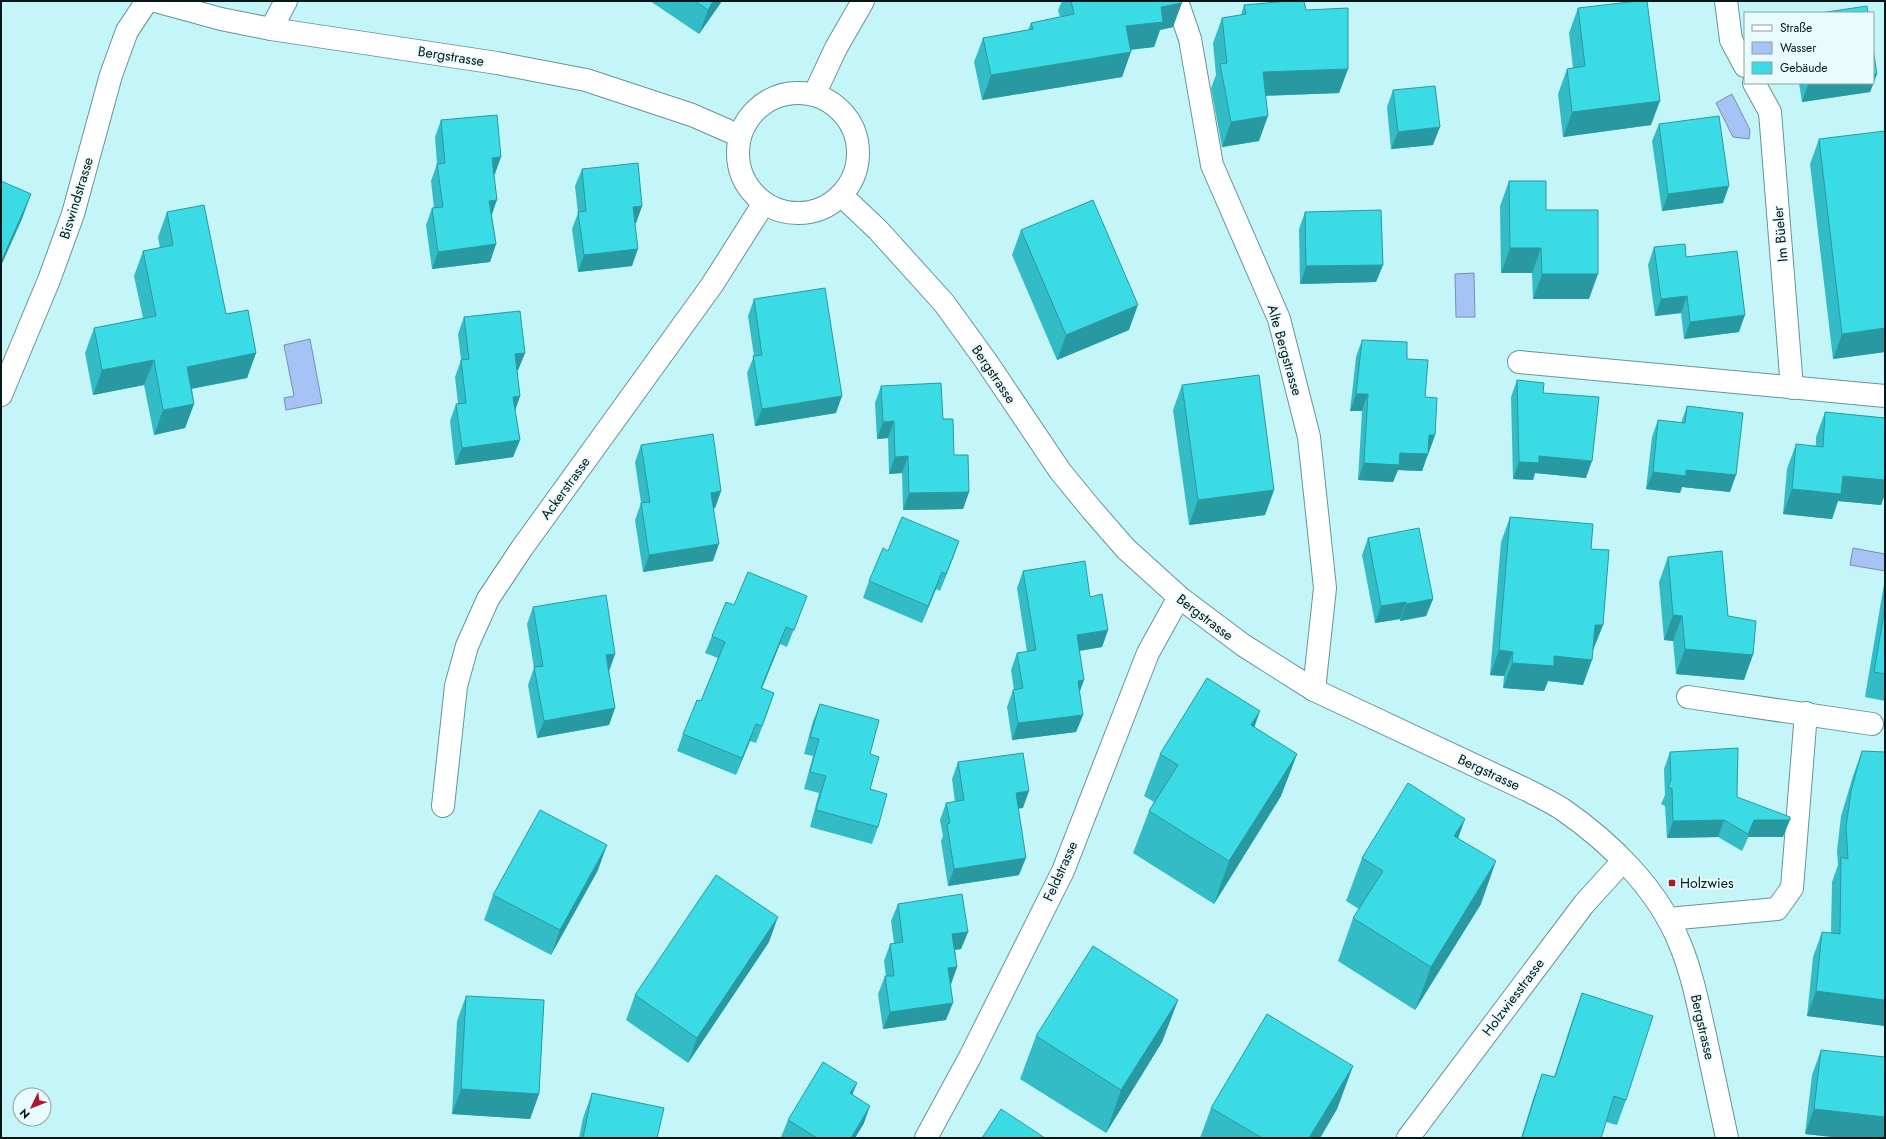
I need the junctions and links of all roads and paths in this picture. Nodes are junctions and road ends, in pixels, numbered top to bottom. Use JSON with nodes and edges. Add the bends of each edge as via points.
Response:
{"nodes":[{"id":1,"x":147,"y":1,"type":"edge"},
{"id":2,"x":155,"y":1,"type":"edge"},
{"id":3,"x":286,"y":1,"type":"edge"},
{"id":4,"x":863,"y":1,"type":"edge"},
{"id":5,"x":1177,"y":1,"type":"edge"},
{"id":6,"x":1726,"y":1,"type":"edge"},
{"id":7,"x":271,"y":29,"type":"junction"},
{"id":8,"x":1744,"y":64,"type":"edge"},
{"id":9,"x":1755,"y":84,"type":"edge"},
{"id":10,"x":814,"y":95,"type":"junction"},
{"id":11,"x":740,"y":136,"type":"junction"},
{"id":12,"x":841,"y":195,"type":"junction"},
{"id":13,"x":764,"y":203,"type":"junction"},
{"id":14,"x":1519,"y":362,"type":"dead end"},
{"id":15,"x":1792,"y":388,"type":"junction"},
{"id":16,"x":1,"y":395,"type":"edge"},
{"id":17,"x":1885,"y":396,"type":"edge"},
{"id":18,"x":1179,"y":598,"type":"junction"},
{"id":19,"x":1314,"y":690,"type":"junction"},
{"id":20,"x":1688,"y":697,"type":"dead end"},
{"id":21,"x":1806,"y":713,"type":"junction"},
{"id":22,"x":1872,"y":724,"type":"dead end"},
{"id":23,"x":443,"y":806,"type":"dead end"},
{"id":24,"x":1623,"y":860,"type":"junction"},
{"id":25,"x":1668,"y":920,"type":"junction"},
{"id":26,"x":926,"y":1138,"type":"edge"},
{"id":27,"x":1408,"y":1138,"type":"edge"},
{"id":28,"x":1727,"y":1138,"type":"edge"}],
"edges":[{"from":1,"to":16,"type":"street","name":"Biswindstrasse","via":[[127,31],[113,68],[74,214]]},
{"from":2,"to":7,"type":"street","name":"Bergstrasse","via":[[221,19]]},
{"from":3,"to":7,"type":"street"},
{"from":4,"to":10,"type":"street","via":[[836,48]]},
{"from":5,"to":19,"type":"street","name":"Alte Bergstrasse","via":[[1190,39],[1212,166],[1279,319],[1309,438],[1325,588]]},
{"from":6,"to":8,"type":"street","via":[[1731,40]]},
{"from":7,"to":11,"type":"street","name":"Bergstrasse","via":[[540,70],[586,80],[692,115]]},
{"from":9,"to":15,"type":"street","name":"Im Büeler","via":[[1770,112]]},
{"from":10,"to":11,"type":"street","via":[[795,93],[777,96],[761,105],[748,119]]},
{"from":10,"to":12,"type":"street","via":[[832,104],[847,118],[856,137],[858,158],[852,178]]},
{"from":11,"to":13,"type":"street","via":[[737,154],[741,173],[750,190]]},
{"from":12,"to":13,"type":"street","via":[[828,205],[796,213],[779,210]]},
{"from":12,"to":18,"type":"street","name":"Bergstrasse","via":[[878,230],[944,303],[1060,471],[1092,510],[1126,549]]},
{"from":13,"to":23,"type":"street","name":"Ackerstrasse","via":[[712,285],[488,599],[467,646],[456,686]]},
{"from":14,"to":15,"type":"street"},
{"from":15,"to":17,"type":"street"},
{"from":18,"to":19,"type":"street","name":"Bergstrasse","via":[[1243,645]]},
{"from":18,"to":26,"type":"street","name":"Feldstrasse","via":[[1148,652],[1063,871],[970,1057]]},
{"from":19,"to":24,"type":"street","name":"Bergstrasse","via":[[1561,808]]},
{"from":20,"to":21,"type":"street"},
{"from":21,"to":22,"type":"street"},
{"from":21,"to":25,"type":"street","via":[[1792,888],[1777,909]]},
{"from":24,"to":25,"type":"street","name":"Bergstrasse"},
{"from":24,"to":27,"type":"street","name":"Holzwiesstrasse","via":[[1584,904]]},
{"from":25,"to":28,"type":"street","name":"Bergstrasse","via":[[1680,944],[1690,974]]}]}
